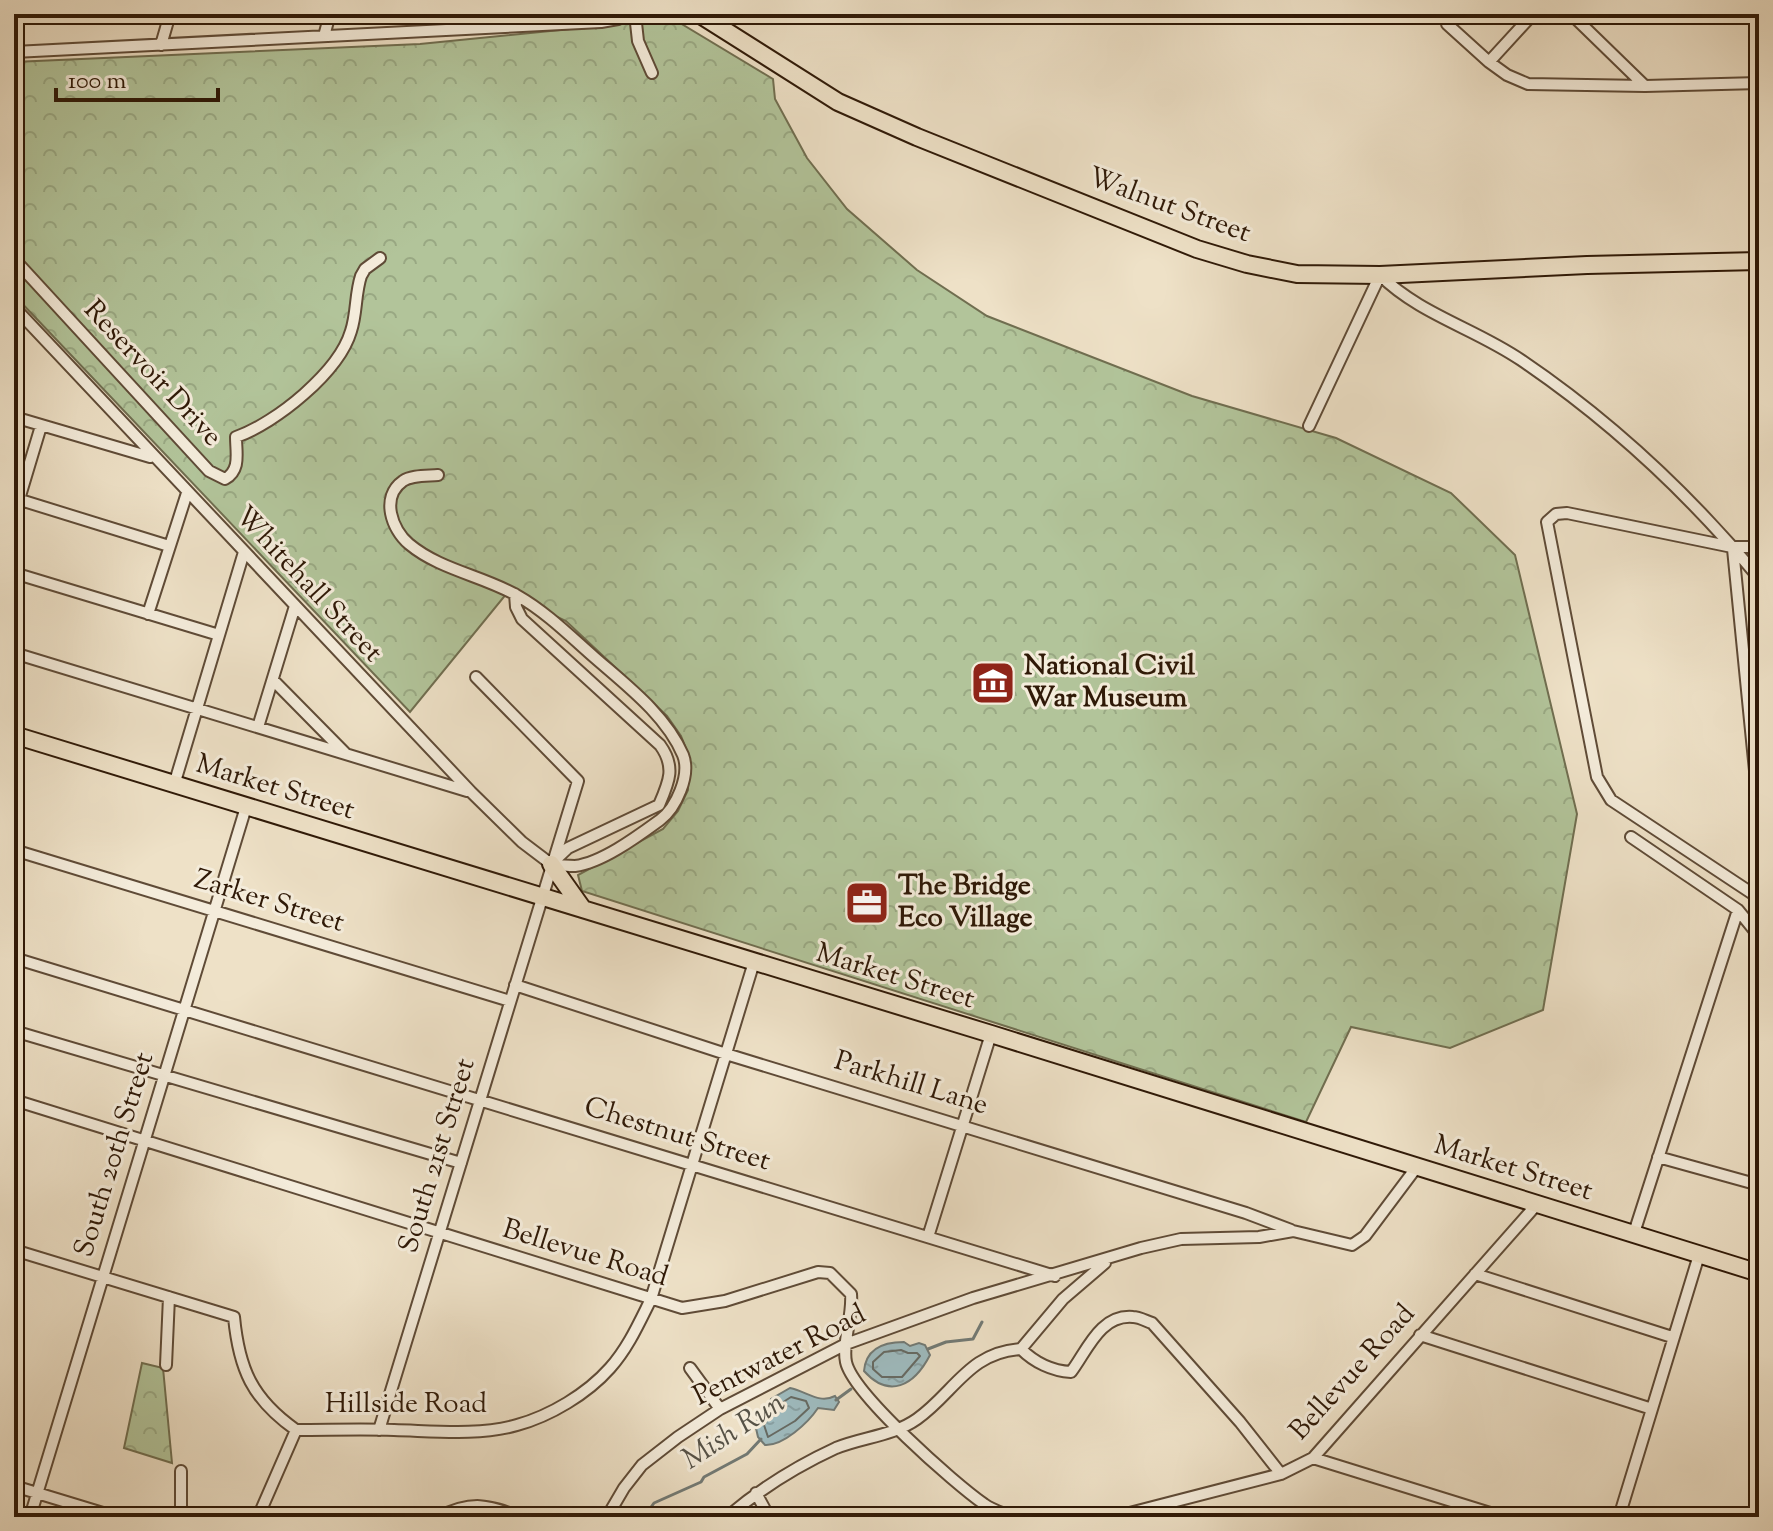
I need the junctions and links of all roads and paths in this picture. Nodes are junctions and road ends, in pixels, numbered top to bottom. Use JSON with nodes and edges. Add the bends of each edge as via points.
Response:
{"nodes":[{"id":1,"x":170,"y":14,"type":"edge"},
{"id":2,"x":330,"y":14,"type":"edge"},
{"id":3,"x":487,"y":14,"type":"edge"},
{"id":4,"x":624,"y":14,"type":"edge"},
{"id":5,"x":635,"y":14,"type":"edge"},
{"id":6,"x":699,"y":14,"type":"edge"},
{"id":7,"x":1533,"y":14,"type":"edge"},
{"id":8,"x":1571,"y":14,"type":"edge"},
{"id":9,"x":1447,"y":24,"type":"dead end"},
{"id":10,"x":483,"y":28,"type":"junction"},
{"id":11,"x":324,"y":36,"type":"junction"},
{"id":12,"x":161,"y":45,"type":"junction"},
{"id":13,"x":14,"y":52,"type":"edge"},
{"id":14,"x":1489,"y":62,"type":"junction"},
{"id":15,"x":652,"y":73,"type":"dead end"},
{"id":16,"x":1759,"y":83,"type":"edge"},
{"id":17,"x":1645,"y":86,"type":"junction"},
{"id":18,"x":380,"y":258,"type":"dead end"},
{"id":19,"x":14,"y":259,"type":"edge"},
{"id":20,"x":1759,"y":261,"type":"edge"},
{"id":21,"x":1380,"y":275,"type":"junction"},
{"id":22,"x":14,"y":307,"type":"edge"},
{"id":23,"x":14,"y":417,"type":"edge"},
{"id":24,"x":41,"y":426,"type":"junction"},
{"id":25,"x":1309,"y":426,"type":"dead end"},
{"id":26,"x":153,"y":458,"type":"junction"},
{"id":27,"x":438,"y":475,"type":"dead end"},
{"id":28,"x":187,"y":493,"type":"junction"},
{"id":29,"x":16,"y":499,"type":"edge"},
{"id":30,"x":14,"y":516,"type":"edge"},
{"id":31,"x":169,"y":546,"type":"junction"},
{"id":32,"x":1732,"y":547,"type":"junction"},
{"id":33,"x":1759,"y":547,"type":"edge"},
{"id":34,"x":244,"y":552,"type":"junction"},
{"id":35,"x":14,"y":573,"type":"edge"},
{"id":36,"x":1759,"y":578,"type":"edge"},
{"id":37,"x":515,"y":594,"type":"junction"},
{"id":38,"x":295,"y":606,"type":"junction"},
{"id":39,"x":148,"y":614,"type":"junction"},
{"id":40,"x":219,"y":635,"type":"junction"},
{"id":41,"x":14,"y":653,"type":"edge"},
{"id":42,"x":476,"y":677,"type":"dead end"},
{"id":43,"x":273,"y":680,"type":"junction"},
{"id":44,"x":197,"y":709,"type":"junction"},
{"id":45,"x":258,"y":727,"type":"junction"},
{"id":46,"x":14,"y":735,"type":"edge"},
{"id":47,"x":346,"y":754,"type":"junction"},
{"id":48,"x":174,"y":785,"type":"junction"},
{"id":49,"x":471,"y":792,"type":"junction"},
{"id":50,"x":246,"y":807,"type":"junction"},
{"id":51,"x":1759,"y":811,"type":"edge"},
{"id":52,"x":1631,"y":837,"type":"dead end"},
{"id":53,"x":14,"y":850,"type":"edge"},
{"id":54,"x":551,"y":864,"type":"junction"},
{"id":55,"x":1756,"y":891,"type":"edge"},
{"id":56,"x":541,"y":897,"type":"junction"},
{"id":57,"x":583,"y":909,"type":"junction"},
{"id":58,"x":1738,"y":910,"type":"junction"},
{"id":59,"x":214,"y":911,"type":"junction"},
{"id":60,"x":1759,"y":936,"type":"edge"},
{"id":61,"x":14,"y":958,"type":"edge"},
{"id":62,"x":754,"y":962,"type":"junction"},
{"id":63,"x":515,"y":985,"type":"junction"},
{"id":64,"x":510,"y":1001,"type":"junction"},
{"id":65,"x":184,"y":1010,"type":"junction"},
{"id":66,"x":14,"y":1031,"type":"edge"},
{"id":67,"x":991,"y":1034,"type":"junction"},
{"id":68,"x":726,"y":1054,"type":"junction"},
{"id":69,"x":164,"y":1077,"type":"junction"},
{"id":70,"x":14,"y":1100,"type":"edge"},
{"id":71,"x":480,"y":1100,"type":"junction"},
{"id":72,"x":964,"y":1125,"type":"junction"},
{"id":73,"x":144,"y":1141,"type":"junction"},
{"id":74,"x":1658,"y":1157,"type":"junction"},
{"id":75,"x":461,"y":1163,"type":"junction"},
{"id":76,"x":693,"y":1165,"type":"junction"},
{"id":77,"x":1416,"y":1168,"type":"junction"},
{"id":78,"x":1759,"y":1185,"type":"edge"},
{"id":79,"x":1538,"y":1203,"type":"junction"},
{"id":80,"x":1293,"y":1231,"type":"junction"},
{"id":81,"x":1634,"y":1233,"type":"junction"},
{"id":82,"x":440,"y":1234,"type":"junction"},
{"id":83,"x":928,"y":1237,"type":"junction"},
{"id":84,"x":14,"y":1250,"type":"edge"},
{"id":85,"x":1699,"y":1255,"type":"junction"},
{"id":86,"x":1110,"y":1258,"type":"junction"},
{"id":87,"x":1759,"y":1273,"type":"edge"},
{"id":88,"x":1475,"y":1274,"type":"junction"},
{"id":89,"x":103,"y":1276,"type":"junction"},
{"id":90,"x":1055,"y":1276,"type":"junction"},
{"id":91,"x":169,"y":1297,"type":"junction"},
{"id":92,"x":651,"y":1299,"type":"junction"},
{"id":93,"x":1420,"y":1335,"type":"junction"},
{"id":94,"x":1672,"y":1337,"type":"junction"},
{"id":95,"x":846,"y":1344,"type":"junction"},
{"id":96,"x":1021,"y":1349,"type":"junction"},
{"id":97,"x":166,"y":1365,"type":"dead end"},
{"id":98,"x":690,"y":1368,"type":"dead end"},
{"id":99,"x":720,"y":1409,"type":"junction"},
{"id":100,"x":1652,"y":1409,"type":"junction"},
{"id":101,"x":296,"y":1430,"type":"junction"},
{"id":102,"x":379,"y":1430,"type":"junction"},
{"id":103,"x":899,"y":1430,"type":"junction"},
{"id":104,"x":1313,"y":1458,"type":"junction"},
{"id":105,"x":181,"y":1471,"type":"dead end"},
{"id":106,"x":1281,"y":1474,"type":"junction"},
{"id":107,"x":14,"y":1486,"type":"edge"},
{"id":108,"x":37,"y":1493,"type":"junction"},
{"id":109,"x":756,"y":1493,"type":"junction"},
{"id":110,"x":1490,"y":1515,"type":"edge"},
{"id":111,"x":30,"y":1517,"type":"edge"},
{"id":112,"x":116,"y":1517,"type":"edge"},
{"id":113,"x":181,"y":1517,"type":"edge"},
{"id":114,"x":258,"y":1517,"type":"edge"},
{"id":115,"x":439,"y":1517,"type":"edge"},
{"id":116,"x":520,"y":1517,"type":"edge"},
{"id":117,"x":607,"y":1517,"type":"edge"},
{"id":118,"x":727,"y":1517,"type":"edge"},
{"id":119,"x":769,"y":1517,"type":"edge"},
{"id":120,"x":1012,"y":1517,"type":"edge"},
{"id":121,"x":1114,"y":1517,"type":"edge"},
{"id":122,"x":1503,"y":1517,"type":"edge"},
{"id":123,"x":1619,"y":1517,"type":"edge"}],
"edges":[{"from":1,"to":12,"type":"street"},
{"from":2,"to":11,"type":"street"},
{"from":3,"to":10,"type":"street"},
{"from":4,"to":10,"type":"street","via":[[601,22]]},
{"from":5,"to":15,"type":"street","via":[[638,41]]},
{"from":6,"to":21,"type":"main road","name":"Walnut Street","via":[[838,102],[1197,249],[1297,274]]},
{"from":7,"to":14,"type":"street"},
{"from":8,"to":17,"type":"street"},
{"from":9,"to":14,"type":"street"},
{"from":10,"to":11,"type":"street"},
{"from":11,"to":12,"type":"street"},
{"from":12,"to":13,"type":"street"},
{"from":14,"to":17,"type":"street","via":[[1528,84]]},
{"from":16,"to":17,"type":"street"},
{"from":18,"to":19,"type":"street","name":"Reservoir Drive","via":[[361,276],[351,331],[341,352],[311,387],[271,420],[236,437],[236,466],[225,479],[209,471]]},
{"from":20,"to":21,"type":"main road","name":"Walnut Street"},
{"from":21,"to":25,"type":"street"},
{"from":21,"to":32,"type":"street","via":[[1405,297],[1519,358],[1582,404],[1643,454]]},
{"from":22,"to":26,"type":"street","name":"Whitehall Street"},
{"from":23,"to":24,"type":"street"},
{"from":24,"to":26,"type":"street"},
{"from":24,"to":29,"type":"street"},
{"from":26,"to":28,"type":"street","name":"Whitehall Street"},
{"from":27,"to":37,"type":"street","via":[[403,481],[395,491],[389,508],[395,529],[433,559]]},
{"from":28,"to":31,"type":"street"},
{"from":28,"to":34,"type":"street","name":"Whitehall Street"},
{"from":29,"to":30,"type":"street"},
{"from":29,"to":31,"type":"street"},
{"from":31,"to":39,"type":"street"},
{"from":32,"to":33,"type":"street"},
{"from":32,"to":36,"type":"street"},
{"from":32,"to":51,"type":"street"},
{"from":32,"to":55,"type":"street","via":[[1567,513],[1547,522],[1597,777],[1604,790],[1611,800]]},
{"from":34,"to":38,"type":"street","name":"Whitehall Street"},
{"from":34,"to":40,"type":"street"},
{"from":35,"to":39,"type":"street"},
{"from":37,"to":54,"type":"street","via":[[522,619],[668,756],[670,776],[659,805],[568,848]]},
{"from":37,"to":54,"type":"street","via":[[559,625],[631,690],[669,731],[685,758],[682,791],[666,815],[614,851],[576,866]]},
{"from":38,"to":43,"type":"street"},
{"from":38,"to":49,"type":"street","name":"Whitehall Street"},
{"from":39,"to":40,"type":"street"},
{"from":40,"to":44,"type":"street"},
{"from":41,"to":44,"type":"street"},
{"from":42,"to":54,"type":"street","via":[[578,781]]},
{"from":43,"to":45,"type":"street"},
{"from":43,"to":47,"type":"street"},
{"from":44,"to":45,"type":"street"},
{"from":44,"to":48,"type":"street"},
{"from":45,"to":47,"type":"street"},
{"from":46,"to":48,"type":"main road","name":"Market Street"},
{"from":47,"to":49,"type":"street"},
{"from":48,"to":50,"type":"main road","name":"Market Street"},
{"from":49,"to":54,"type":"street","name":"Whitehall Street"},
{"from":50,"to":56,"type":"main road","name":"Market Street"},
{"from":50,"to":59,"type":"street","name":"South 20th Street"},
{"from":52,"to":58,"type":"street"},
{"from":53,"to":59,"type":"street","name":"Zarker Street"},
{"from":54,"to":56,"type":"street"},
{"from":54,"to":57,"type":"main road"},
{"from":56,"to":57,"type":"main road","name":"Market Street"},
{"from":56,"to":63,"type":"street","name":"South 21st Street"},
{"from":57,"to":62,"type":"main road","name":"Market Street"},
{"from":58,"to":60,"type":"street"},
{"from":58,"to":74,"type":"street"},
{"from":59,"to":64,"type":"street","name":"Zarker Street"},
{"from":59,"to":65,"type":"street","name":"South 20th Street"},
{"from":61,"to":65,"type":"street","name":"Chestnut Street"},
{"from":62,"to":67,"type":"main road","name":"Market Street"},
{"from":62,"to":68,"type":"street","name":"Hillside Road"},
{"from":63,"to":64,"type":"street","name":"South 21st Street"},
{"from":63,"to":68,"type":"street","name":"Parkhill Lane"},
{"from":64,"to":71,"type":"street","name":"South 21st Street"},
{"from":65,"to":69,"type":"street","name":"South 20th Street"},
{"from":65,"to":71,"type":"street","name":"Chestnut Street"},
{"from":66,"to":69,"type":"street"},
{"from":67,"to":72,"type":"street"},
{"from":67,"to":77,"type":"main road","name":"Market Street"},
{"from":68,"to":72,"type":"street","name":"Parkhill Lane"},
{"from":68,"to":76,"type":"street","name":"Hillside Road"},
{"from":69,"to":73,"type":"street","name":"South 20th Street"},
{"from":69,"to":75,"type":"street"},
{"from":70,"to":73,"type":"street","name":"Bellevue Road"},
{"from":71,"to":75,"type":"street","name":"South 21st Street"},
{"from":71,"to":76,"type":"street","name":"Chestnut Street"},
{"from":72,"to":80,"type":"street","name":"Parkhill Lane"},
{"from":72,"to":83,"type":"street"},
{"from":73,"to":82,"type":"street","name":"Bellevue Road"},
{"from":73,"to":89,"type":"street","name":"South 20th Street"},
{"from":74,"to":78,"type":"street"},
{"from":74,"to":81,"type":"street"},
{"from":75,"to":82,"type":"street","name":"South 21st Street"},
{"from":76,"to":83,"type":"street","name":"Chestnut Street"},
{"from":76,"to":92,"type":"street","name":"Hillside Road"},
{"from":77,"to":79,"type":"main road","name":"Market Street"},
{"from":77,"to":80,"type":"street","via":[[1365,1236],[1352,1245]]},
{"from":79,"to":81,"type":"main road","name":"Market Street"},
{"from":79,"to":88,"type":"street","name":"Bellevue Road"},
{"from":80,"to":86,"type":"street","via":[[1181,1239]]},
{"from":81,"to":85,"type":"main road","name":"Market Street"},
{"from":82,"to":92,"type":"street","name":"Bellevue Road"},
{"from":82,"to":102,"type":"street","name":"South 21st Street"},
{"from":83,"to":90,"type":"street","name":"Chestnut Street"},
{"from":84,"to":89,"type":"street"},
{"from":85,"to":87,"type":"main road","name":"Market Street"},
{"from":85,"to":94,"type":"street"},
{"from":86,"to":90,"type":"street"},
{"from":86,"to":96,"type":"street","via":[[1063,1299]]},
{"from":88,"to":93,"type":"street","name":"Bellevue Road"},
{"from":88,"to":94,"type":"street"},
{"from":89,"to":91,"type":"street"},
{"from":89,"to":108,"type":"street","name":"South 20th Street"},
{"from":90,"to":95,"type":"street","name":"Pentwater Road","via":[[973,1298]]},
{"from":91,"to":97,"type":"street"},
{"from":91,"to":101,"type":"street","via":[[234,1317],[244,1372],[276,1416]]},
{"from":92,"to":95,"type":"street","name":"Bellevue Road","via":[[682,1308],[830,1273],[851,1294]]},
{"from":92,"to":102,"type":"street","name":"Hillside Road","via":[[612,1367],[590,1388],[547,1413],[500,1429]]},
{"from":93,"to":100,"type":"street"},
{"from":93,"to":104,"type":"street","name":"Bellevue Road"},
{"from":94,"to":100,"type":"street"},
{"from":95,"to":99,"type":"street","name":"Pentwater Road"},
{"from":95,"to":103,"type":"street","name":"Bellevue Road","via":[[846,1363],[854,1378]]},
{"from":96,"to":103,"type":"street","via":[[1009,1349],[969,1368],[934,1405]]},
{"from":96,"to":106,"type":"street","via":[[1030,1358],[1071,1372],[1100,1329],[1132,1316],[1152,1323]]},
{"from":98,"to":99,"type":"street"},
{"from":99,"to":117,"type":"street","name":"Pentwater Road","via":[[642,1465]]},
{"from":100,"to":123,"type":"street"},
{"from":101,"to":102,"type":"street","name":"Hillside Road"},
{"from":101,"to":114,"type":"street","name":"Hillside Road"},
{"from":103,"to":109,"type":"street","via":[[836,1448]]},
{"from":103,"to":120,"type":"street","name":"Bellevue Road","via":[[987,1507]]},
{"from":104,"to":106,"type":"street","name":"Bellevue Road"},
{"from":104,"to":110,"type":"street"},
{"from":105,"to":113,"type":"street"},
{"from":106,"to":121,"type":"street","name":"Bellevue Road"},
{"from":107,"to":108,"type":"street"},
{"from":108,"to":111,"type":"street","name":"South 20th Street"},
{"from":108,"to":112,"type":"street"},
{"from":109,"to":118,"type":"street"},
{"from":109,"to":119,"type":"street"},
{"from":110,"to":122,"type":"street"},
{"from":115,"to":116,"type":"street","via":[[475,1504]]}]}
